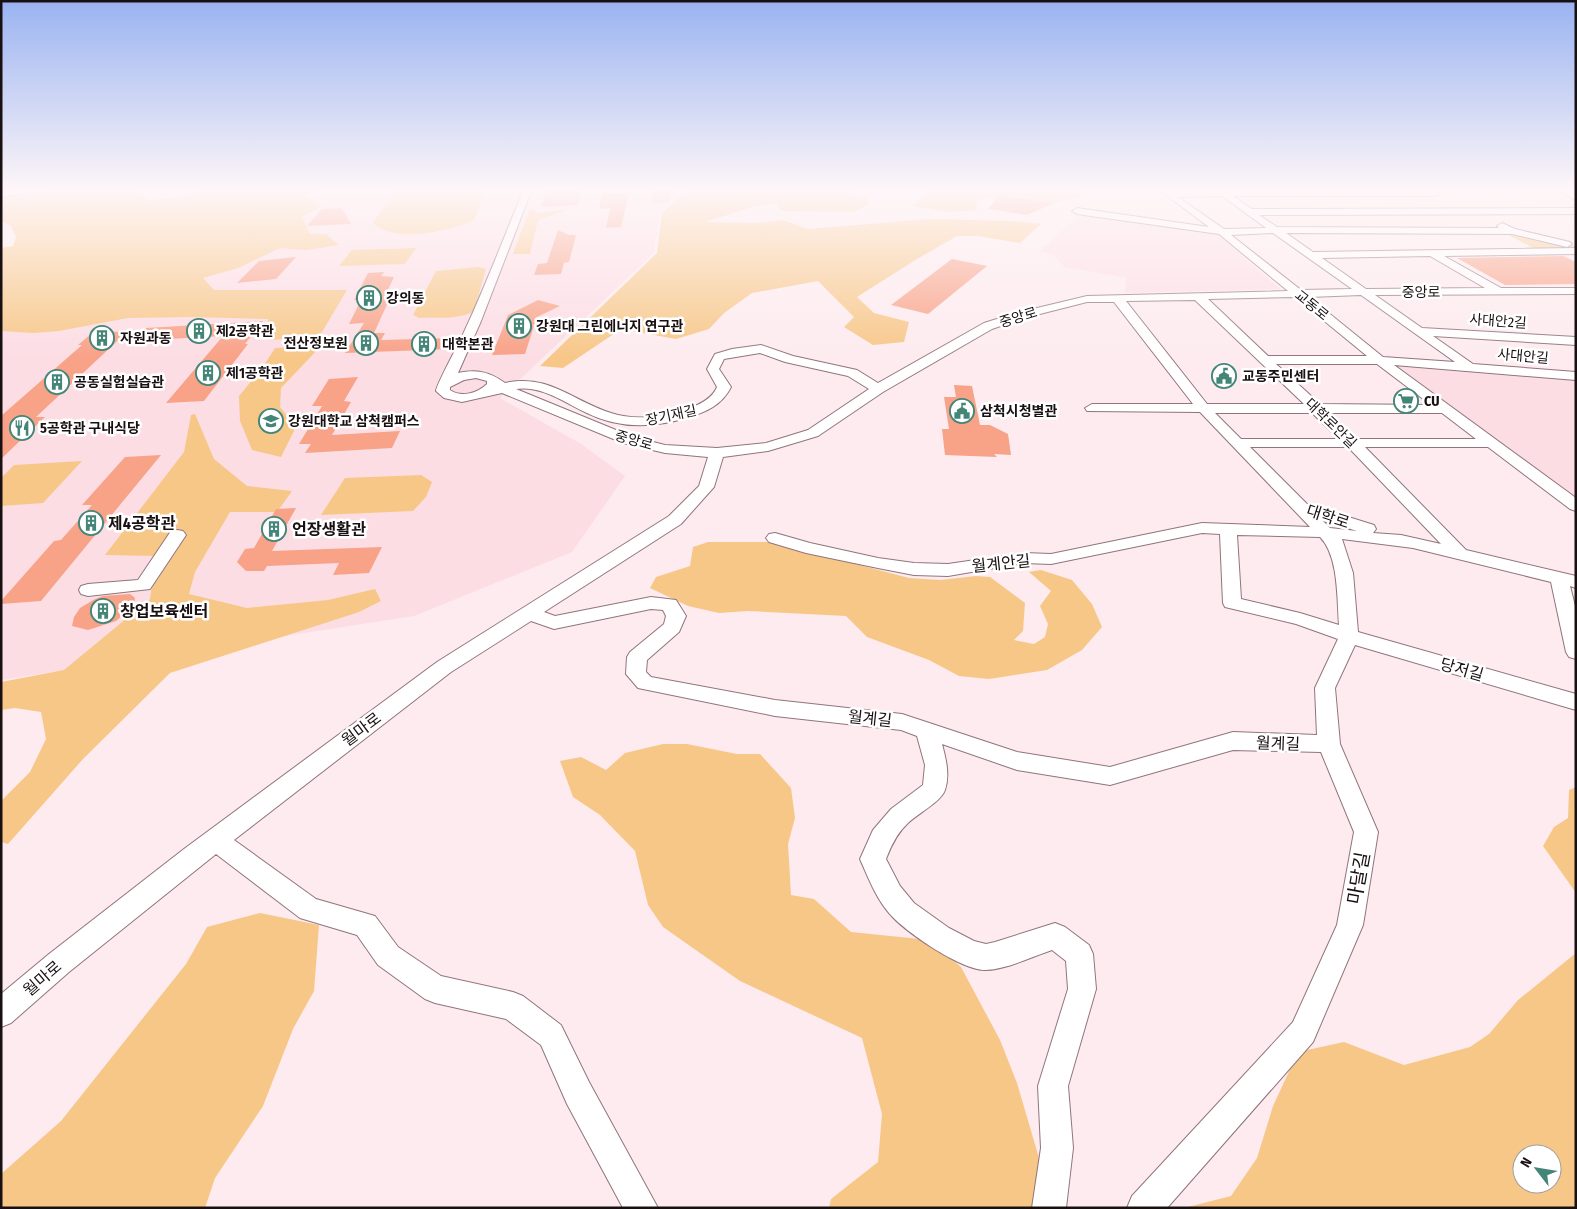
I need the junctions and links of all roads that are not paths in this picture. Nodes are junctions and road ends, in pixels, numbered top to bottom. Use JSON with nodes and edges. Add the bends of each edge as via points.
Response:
{"nodes":[{"id":1,"x":505,"y":245,"type":"edge"},
{"id":2,"x":1238,"y":245,"type":"edge"},
{"id":3,"x":1298,"y":245,"type":"edge"},
{"id":4,"x":1418,"y":245,"type":"edge"},
{"id":5,"x":1576,"y":251,"type":"edge"},
{"id":6,"x":1433,"y":254,"type":"junction"},
{"id":7,"x":1311,"y":255,"type":"junction"},
{"id":8,"x":1576,"y":291,"type":"edge"},
{"id":9,"x":1363,"y":292,"type":"junction"},
{"id":10,"x":1498,"y":292,"type":"junction"},
{"id":11,"x":1298,"y":294,"type":"junction"},
{"id":12,"x":1198,"y":296,"type":"junction"},
{"id":13,"x":1117,"y":298,"type":"junction"},
{"id":14,"x":1418,"y":331,"type":"junction"},
{"id":15,"x":1576,"y":341,"type":"edge"},
{"id":16,"x":460,"y":355,"type":"junction"},
{"id":17,"x":1265,"y":360,"type":"junction"},
{"id":18,"x":1379,"y":360,"type":"junction"},
{"id":19,"x":1468,"y":366,"type":"junction"},
{"id":20,"x":1576,"y":376,"type":"edge"},
{"id":21,"x":495,"y":382,"type":"junction"},
{"id":22,"x":445,"y":384,"type":"junction"},
{"id":23,"x":878,"y":389,"type":"junction"},
{"id":24,"x":1315,"y":407,"type":"junction"},
{"id":25,"x":1092,"y":408,"type":"dead end"},
{"id":26,"x":1203,"y":408,"type":"junction"},
{"id":27,"x":1446,"y":409,"type":"junction"},
{"id":28,"x":1351,"y":442,"type":"junction"},
{"id":29,"x":1237,"y":443,"type":"junction"},
{"id":30,"x":1492,"y":443,"type":"junction"},
{"id":31,"x":717,"y":453,"type":"junction"},
{"id":32,"x":1576,"y":506,"type":"edge"},
{"id":33,"x":1300,"y":507,"type":"junction"},
{"id":34,"x":1228,"y":530,"type":"junction"},
{"id":35,"x":1325,"y":532,"type":"junction"},
{"id":36,"x":177,"y":535,"type":"dead end"},
{"id":37,"x":775,"y":538,"type":"dead end"},
{"id":38,"x":1412,"y":543,"type":"junction"},
{"id":39,"x":1459,"y":553,"type":"junction"},
{"id":40,"x":1568,"y":580,"type":"edge"},
{"id":41,"x":88,"y":590,"type":"dead end"},
{"id":42,"x":530,"y":613,"type":"junction"},
{"id":43,"x":1349,"y":636,"type":"junction"},
{"id":44,"x":1576,"y":652,"type":"edge"},
{"id":45,"x":1576,"y":702,"type":"edge"},
{"id":46,"x":927,"y":730,"type":"junction"},
{"id":47,"x":1329,"y":744,"type":"junction"},
{"id":48,"x":216,"y":840,"type":"junction"},
{"id":49,"x":1,"y":1013,"type":"edge"},
{"id":50,"x":641,"y":1208,"type":"edge"},
{"id":51,"x":1049,"y":1208,"type":"edge"},
{"id":52,"x":1144,"y":1208,"type":"edge"}],
"edges":[{"from":1,"to":16,"type":"street"},
{"from":2,"to":11,"type":"street","name":"교동로"},
{"from":3,"to":7,"type":"street"},
{"from":4,"to":6,"type":"street"},
{"from":5,"to":6,"type":"street"},
{"from":6,"to":7,"type":"street"},
{"from":6,"to":10,"type":"street"},
{"from":7,"to":9,"type":"street"},
{"from":8,"to":10,"type":"street","name":"중앙로"},
{"from":9,"to":10,"type":"street","name":"중앙로"},
{"from":9,"to":11,"type":"street","name":"중앙로"},
{"from":9,"to":14,"type":"street"},
{"from":11,"to":12,"type":"street","name":"중앙로"},
{"from":11,"to":18,"type":"street","name":"교동로"},
{"from":12,"to":13,"type":"street","name":"중앙로"},
{"from":12,"to":17,"type":"street","name":"대학로안길"},
{"from":13,"to":23,"type":"street","name":"중앙로","via":[[1087,299],[988,326]]},
{"from":13,"to":26,"type":"street","name":"대학로"},
{"from":14,"to":15,"type":"street","name":"사대안2길"},
{"from":14,"to":19,"type":"street"},
{"from":16,"to":21,"type":"street"},
{"from":16,"to":22,"type":"street"},
{"from":17,"to":18,"type":"street"},
{"from":17,"to":24,"type":"street","name":"대학로안길"},
{"from":18,"to":19,"type":"street"},
{"from":18,"to":27,"type":"street","name":"교동로"},
{"from":19,"to":20,"type":"street","name":"사대안길"},
{"from":21,"to":22,"type":"street","via":[[463,376]]},
{"from":21,"to":22,"type":"street","via":[[481,394],[470,397],[452,397],[443,391]]},
{"from":21,"to":23,"type":"street","name":"장기재길","via":[[545,387],[596,412],[634,422],[705,407],[722,393],[724,387],[713,369],[719,357],[761,349],[789,359],[852,372]]},
{"from":21,"to":31,"type":"street","name":"중앙로","via":[[628,440],[665,448]]},
{"from":23,"to":31,"type":"street","name":"중앙로","via":[[812,433],[768,448]]},
{"from":24,"to":26,"type":"street"},
{"from":24,"to":27,"type":"street"},
{"from":24,"to":28,"type":"street","name":"대학로안길"},
{"from":25,"to":26,"type":"street"},
{"from":26,"to":29,"type":"street","name":"대학로"},
{"from":27,"to":30,"type":"street","name":"교동로"},
{"from":28,"to":29,"type":"street"},
{"from":28,"to":30,"type":"street"},
{"from":28,"to":39,"type":"street","name":"대학로안길"},
{"from":29,"to":33,"type":"street","name":"대학로"},
{"from":30,"to":32,"type":"street","name":"교동로"},
{"from":31,"to":42,"type":"street","name":"월마로","via":[[706,487],[676,520]]},
{"from":33,"to":35,"type":"street","name":"마달길"},
{"from":33,"to":38,"type":"street","name":"대학로"},
{"from":34,"to":35,"type":"street","name":"월계안길"},
{"from":34,"to":37,"type":"street","name":"월계안길","via":[[1202,528],[1051,559],[1024,558],[948,570],[878,563]]},
{"from":34,"to":43,"type":"street","via":[[1232,604],[1300,619]]},
{"from":35,"to":38,"type":"street","name":"대학로"},
{"from":35,"to":43,"type":"street","name":"마달길","via":[[1335,542],[1344,573]]},
{"from":36,"to":41,"type":"street","via":[[144,585]]},
{"from":38,"to":39,"type":"street","name":"대학로"},
{"from":39,"to":40,"type":"street","name":"대학로"},
{"from":40,"to":44,"type":"street","name":"대학로"},
{"from":42,"to":46,"type":"street","name":"월계길","via":[[554,623],[651,604],[669,604],[676,616],[672,627],[637,657],[636,674],[645,683],[775,708],[902,722]]},
{"from":42,"to":48,"type":"street","name":"월마로","via":[[444,667]]},
{"from":43,"to":45,"type":"street","name":"당저길"},
{"from":43,"to":47,"type":"street","name":"마달길","via":[[1325,688]]},
{"from":46,"to":47,"type":"street","name":"월계길","via":[[1017,760],[1110,776],[1232,742]]},
{"from":46,"to":51,"type":"street","via":[[936,765],[934,789],[899,816],[882,837],[873,859],[884,885],[900,907],[955,947],[984,957],[1055,936],[1080,954],[1082,989],[1053,1086],[1057,1148]]},
{"from":47,"to":52,"type":"street","name":"마달길","via":[[1366,832],[1350,925],[1303,1032]]},
{"from":48,"to":49,"type":"street","name":"월마로","via":[[59,963]]},
{"from":48,"to":50,"type":"street","via":[[308,910],[366,924],[388,956],[435,989],[513,1006],[550,1035]]}]}
